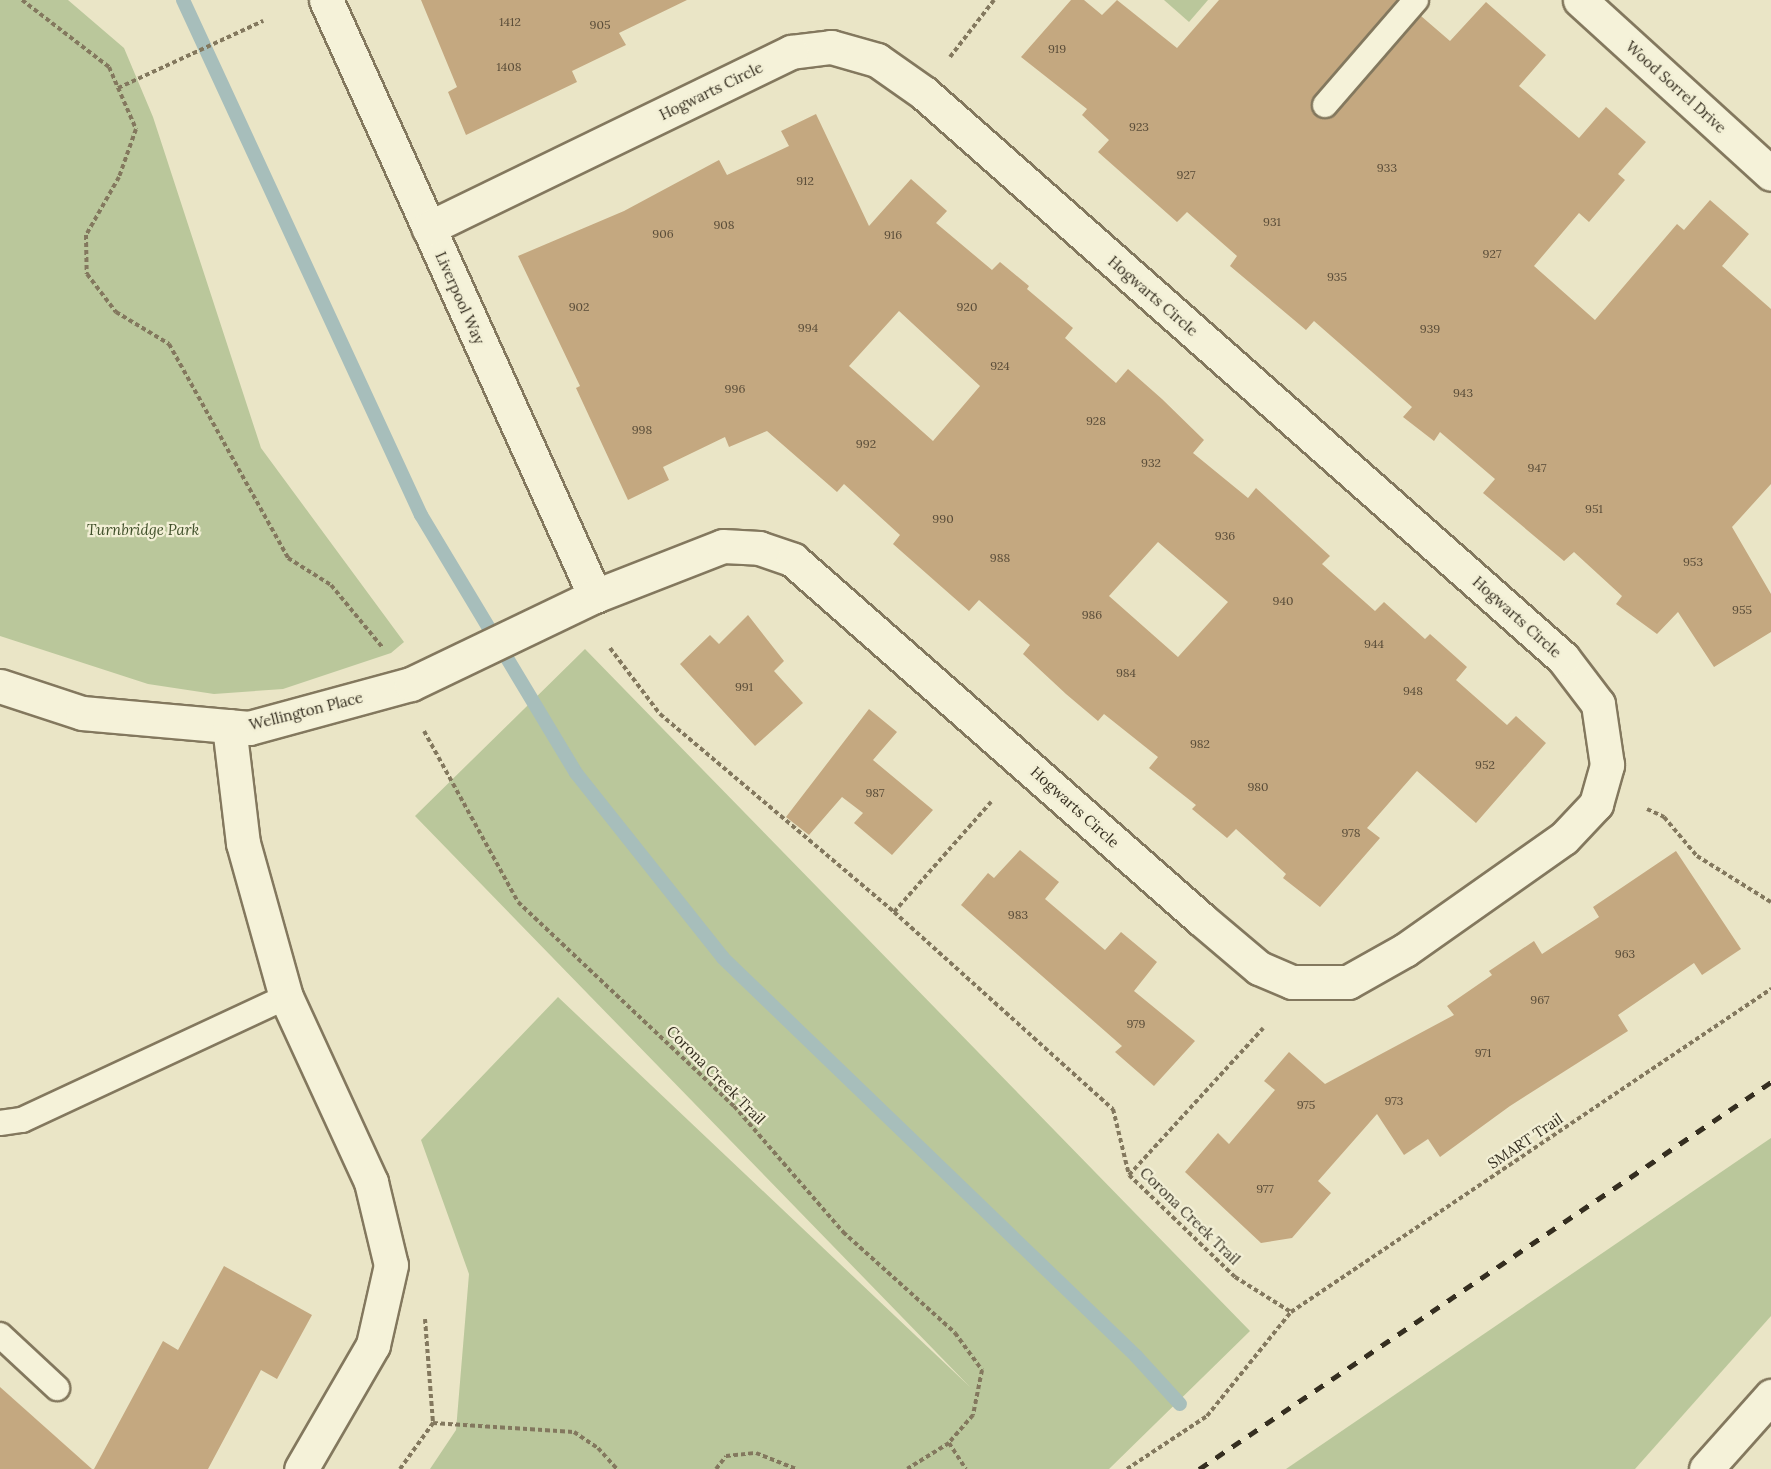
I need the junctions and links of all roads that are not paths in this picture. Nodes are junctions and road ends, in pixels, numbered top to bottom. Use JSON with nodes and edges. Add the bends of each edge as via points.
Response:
{"nodes":[{"id":1,"x":326,"y":0,"type":"edge"},
{"id":2,"x":1416,"y":0,"type":"edge"},
{"id":3,"x":1582,"y":0,"type":"edge"},
{"id":4,"x":1325,"y":105,"type":"dead end"},
{"id":5,"x":1771,"y":174,"type":"edge"},
{"id":6,"x":428,"y":228,"type":"junction"},
{"id":7,"x":595,"y":596,"type":"junction"},
{"id":8,"x":0,"y":687,"type":"edge"},
{"id":9,"x":229,"y":726,"type":"junction"},
{"id":10,"x":286,"y":997,"type":"junction"},
{"id":11,"x":0,"y":1123,"type":"edge"},
{"id":12,"x":0,"y":1335,"type":"edge"},
{"id":13,"x":57,"y":1388,"type":"dead end"},
{"id":14,"x":1771,"y":1396,"type":"edge"},
{"id":15,"x":301,"y":1469,"type":"edge"},
{"id":16,"x":1707,"y":1469,"type":"edge"}],
"edges":[{"from":1,"to":6,"type":"street","name":"Liverpool Way"},
{"from":2,"to":4,"type":"lane"},
{"from":3,"to":5,"type":"street","name":"Wood Sorrel Drive"},
{"from":6,"to":7,"type":"street","name":"Liverpool Way"},
{"from":6,"to":7,"type":"street","name":"Hogwarts Circle","via":[[791,52],[831,47],[877,60],[924,93],[1563,658],[1598,704],[1606,765],[1596,804],[1564,838],[1405,950],[1348,982],[1292,982],[1259,968],[1201,919],[793,560],[759,548],[723,546]]},
{"from":7,"to":9,"type":"street","name":"Wellington Place","via":[[411,684],[249,728]]},
{"from":8,"to":9,"type":"street","name":"Wellington Place","via":[[82,713]]},
{"from":9,"to":10,"type":"street","via":[[243,843]]},
{"from":10,"to":11,"type":"lane","via":[[22,1120]]},
{"from":10,"to":15,"type":"street","via":[[370,1182],[391,1265],[373,1345]]},
{"from":12,"to":13,"type":"lane"},
{"from":14,"to":16,"type":"street"}]}
